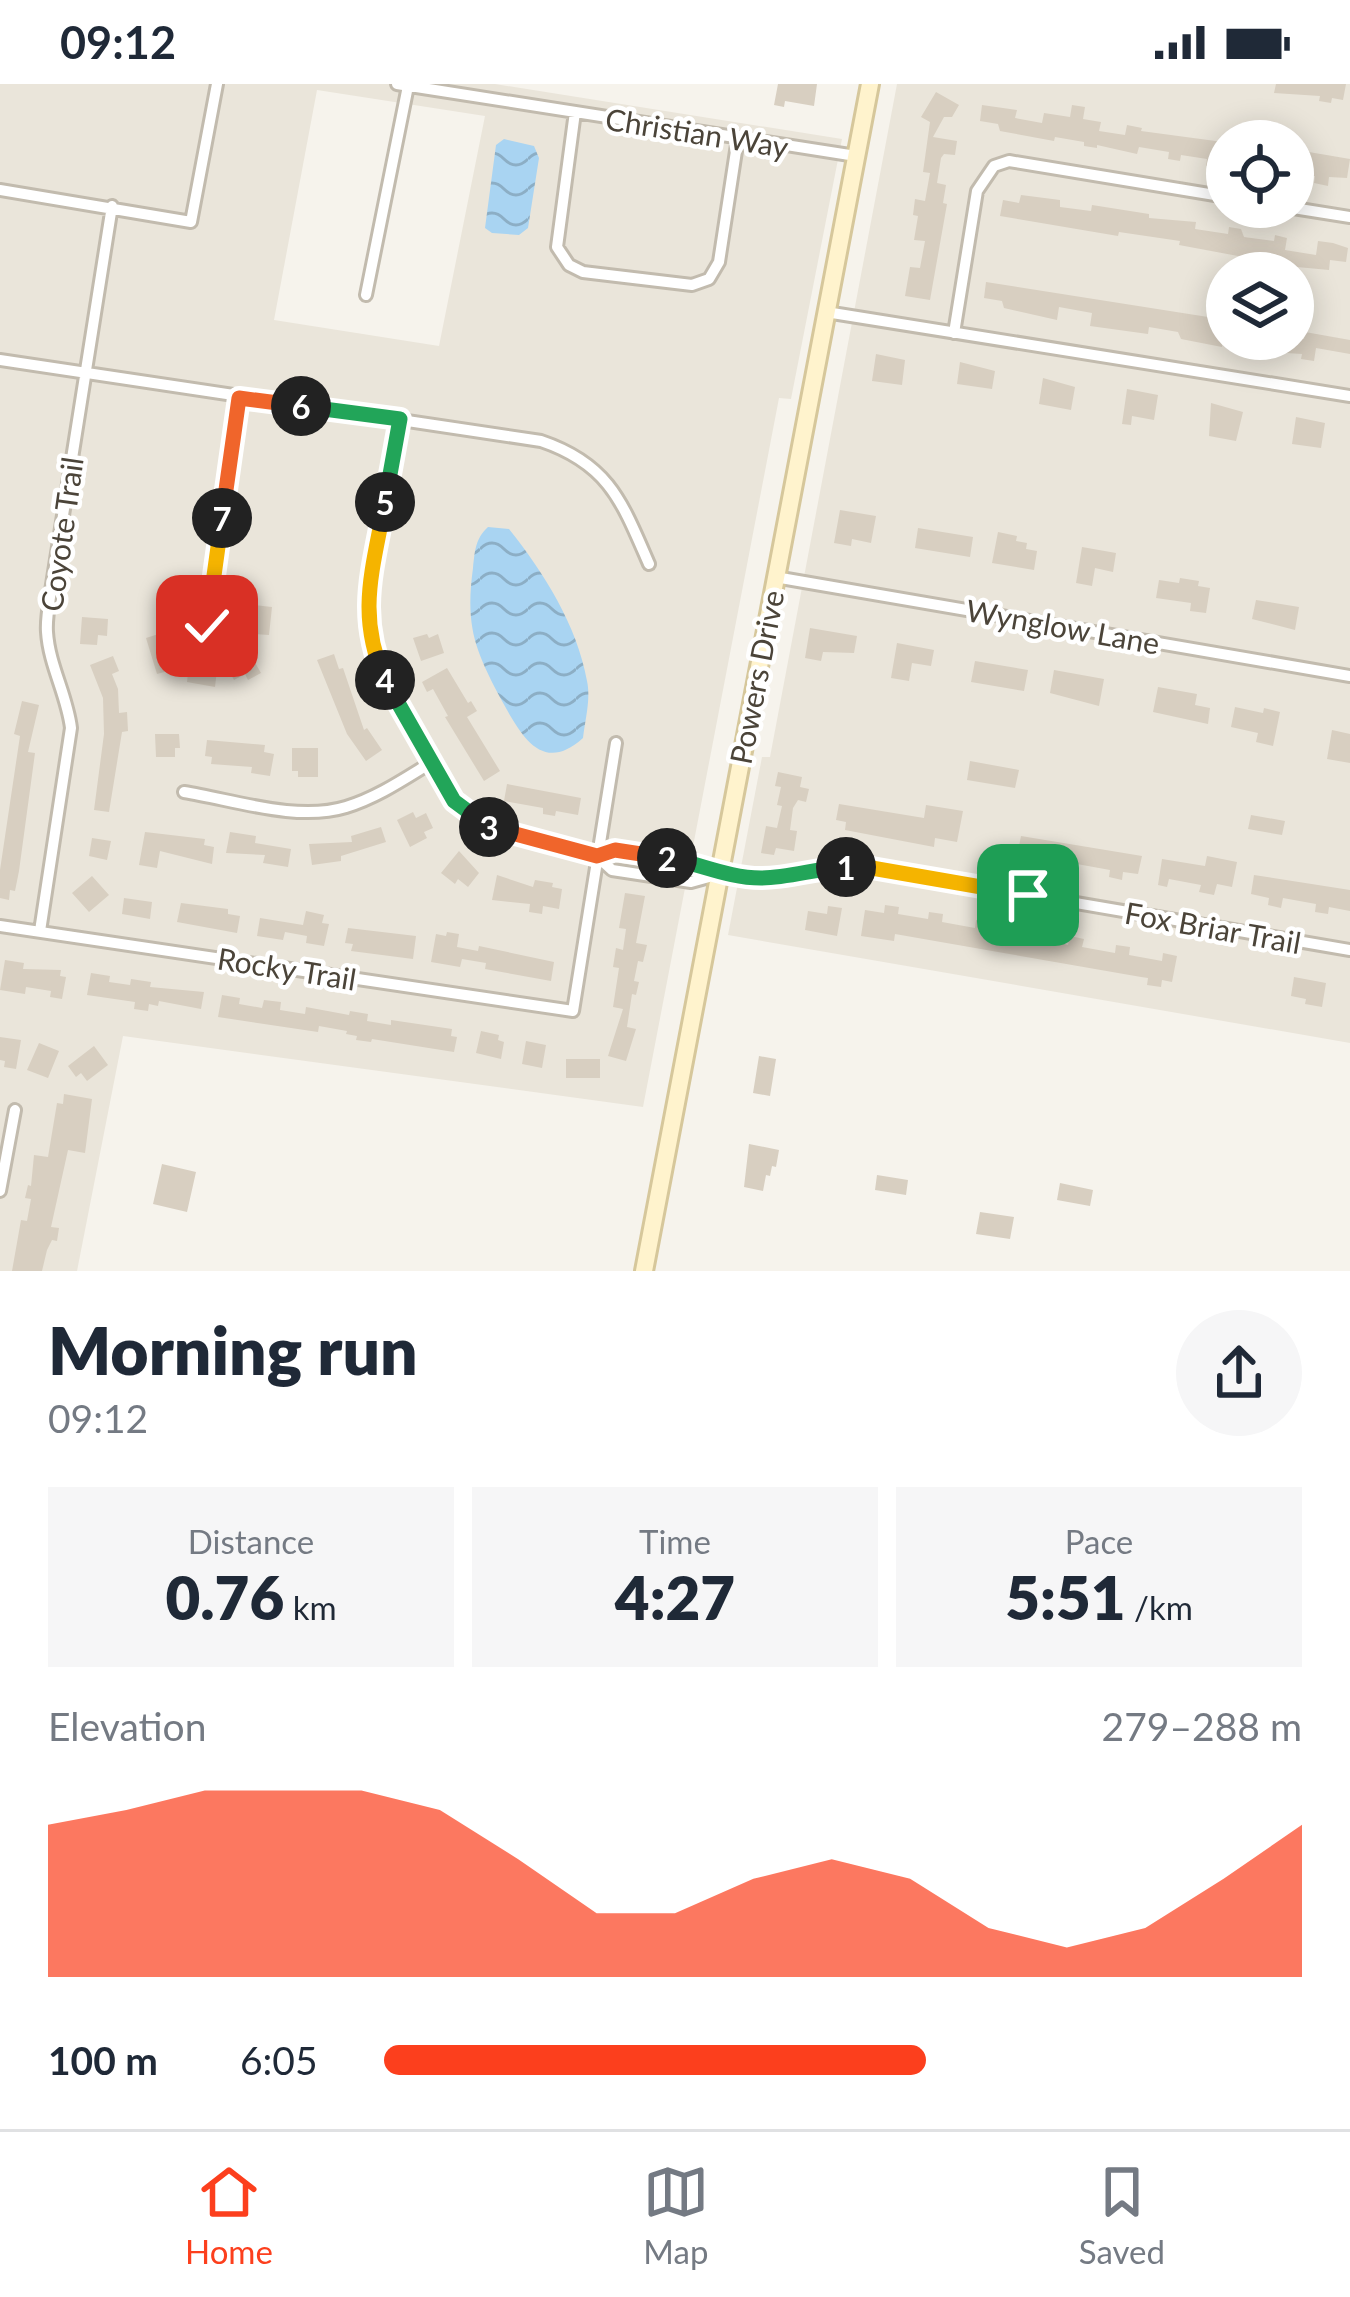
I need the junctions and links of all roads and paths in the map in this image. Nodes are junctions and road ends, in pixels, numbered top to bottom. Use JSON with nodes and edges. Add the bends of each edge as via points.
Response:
{"nodes":[{"id":1,"x":217,"y":84,"type":"edge"},
{"id":2,"x":870,"y":84,"type":"edge"},
{"id":3,"x":402,"y":85,"type":"edge"},
{"id":4,"x":575,"y":112,"type":"junction"},
{"id":5,"x":738,"y":138,"type":"junction"},
{"id":6,"x":856,"y":156,"type":"junction"},
{"id":7,"x":0,"y":190,"type":"edge"},
{"id":8,"x":1206,"y":194,"type":"edge"},
{"id":9,"x":112,"y":206,"type":"junction"},
{"id":10,"x":1314,"y":211,"type":"edge"},
{"id":11,"x":1350,"y":217,"type":"edge"},
{"id":12,"x":366,"y":295,"type":"dead end"},
{"id":13,"x":826,"y":312,"type":"junction"},
{"id":14,"x":954,"y":333,"type":"junction"},
{"id":15,"x":0,"y":360,"type":"edge"},
{"id":16,"x":85,"y":374,"type":"junction"},
{"id":17,"x":1350,"y":396,"type":"edge"},
{"id":18,"x":239,"y":398,"type":"junction"},
{"id":19,"x":400,"y":419,"type":"junction"},
{"id":20,"x":649,"y":564,"type":"dead end"},
{"id":21,"x":775,"y":577,"type":"junction"},
{"id":22,"x":207,"y":626,"type":"dead end"},
{"id":23,"x":1350,"y":676,"type":"edge"},
{"id":24,"x":616,"y":743,"type":"dead end"},
{"id":25,"x":432,"y":762,"type":"junction"},
{"id":26,"x":184,"y":792,"type":"dead end"},
{"id":27,"x":597,"y":856,"type":"junction"},
{"id":28,"x":720,"y":874,"type":"junction"},
{"id":29,"x":0,"y":926,"type":"edge"},
{"id":30,"x":40,"y":932,"type":"junction"},
{"id":31,"x":1350,"y":950,"type":"edge"},
{"id":32,"x":15,"y":1110,"type":"dead end"},
{"id":33,"x":0,"y":1191,"type":"edge"},
{"id":34,"x":644,"y":1271,"type":"edge"}],
"edges":[{"from":1,"to":9,"type":"street","via":[[191,222]]},
{"from":2,"to":6,"type":"street","name":"Powers Drive"},
{"from":3,"to":4,"type":"street","name":"Christian Way"},
{"from":3,"to":12,"type":"street"},
{"from":4,"to":5,"type":"street","name":"Christian Way"},
{"from":4,"to":5,"type":"street","via":[[557,247],[583,272],[692,285],[709,279]]},
{"from":5,"to":6,"type":"street","name":"Christian Way"},
{"from":6,"to":13,"type":"street","name":"Powers Drive"},
{"from":7,"to":9,"type":"street"},
{"from":8,"to":14,"type":"street","via":[[1009,161],[994,166],[977,191]]},
{"from":9,"to":16,"type":"street","name":"Coyote Trail"},
{"from":10,"to":11,"type":"street"},
{"from":13,"to":14,"type":"street"},
{"from":13,"to":21,"type":"street","name":"Powers Drive"},
{"from":14,"to":17,"type":"street"},
{"from":15,"to":16,"type":"street"},
{"from":16,"to":18,"type":"street"},
{"from":16,"to":30,"type":"street","name":"Coyote Trail","via":[[47,631],[71,728]]},
{"from":18,"to":19,"type":"street"},
{"from":18,"to":22,"type":"street"},
{"from":19,"to":20,"type":"street","via":[[541,441],[596,467],[622,500]]},
{"from":19,"to":25,"type":"street","name":"Fox Briar Trail","via":[[367,612],[378,664]]},
{"from":21,"to":23,"type":"street","name":"Wynglow Lane"},
{"from":21,"to":28,"type":"street","name":"Powers Drive"},
{"from":24,"to":27,"type":"street"},
{"from":25,"to":26,"type":"street","via":[[341,808],[295,811]]},
{"from":25,"to":27,"type":"street","name":"Fox Briar Trail","via":[[454,801],[482,825]]},
{"from":27,"to":28,"type":"street","name":"Fox Briar Trail","via":[[615,850],[695,862]]},
{"from":27,"to":28,"type":"street","name":"Fox Briar Trail","via":[[612,870],[692,882]]},
{"from":27,"to":30,"type":"street","name":"Rocky Trail","via":[[573,1011]]},
{"from":28,"to":31,"type":"street","name":"Fox Briar Trail","via":[[866,867]]},
{"from":28,"to":34,"type":"street","name":"Powers Drive"},
{"from":29,"to":30,"type":"street","name":"Rocky Trail"},
{"from":32,"to":33,"type":"street"}]}
